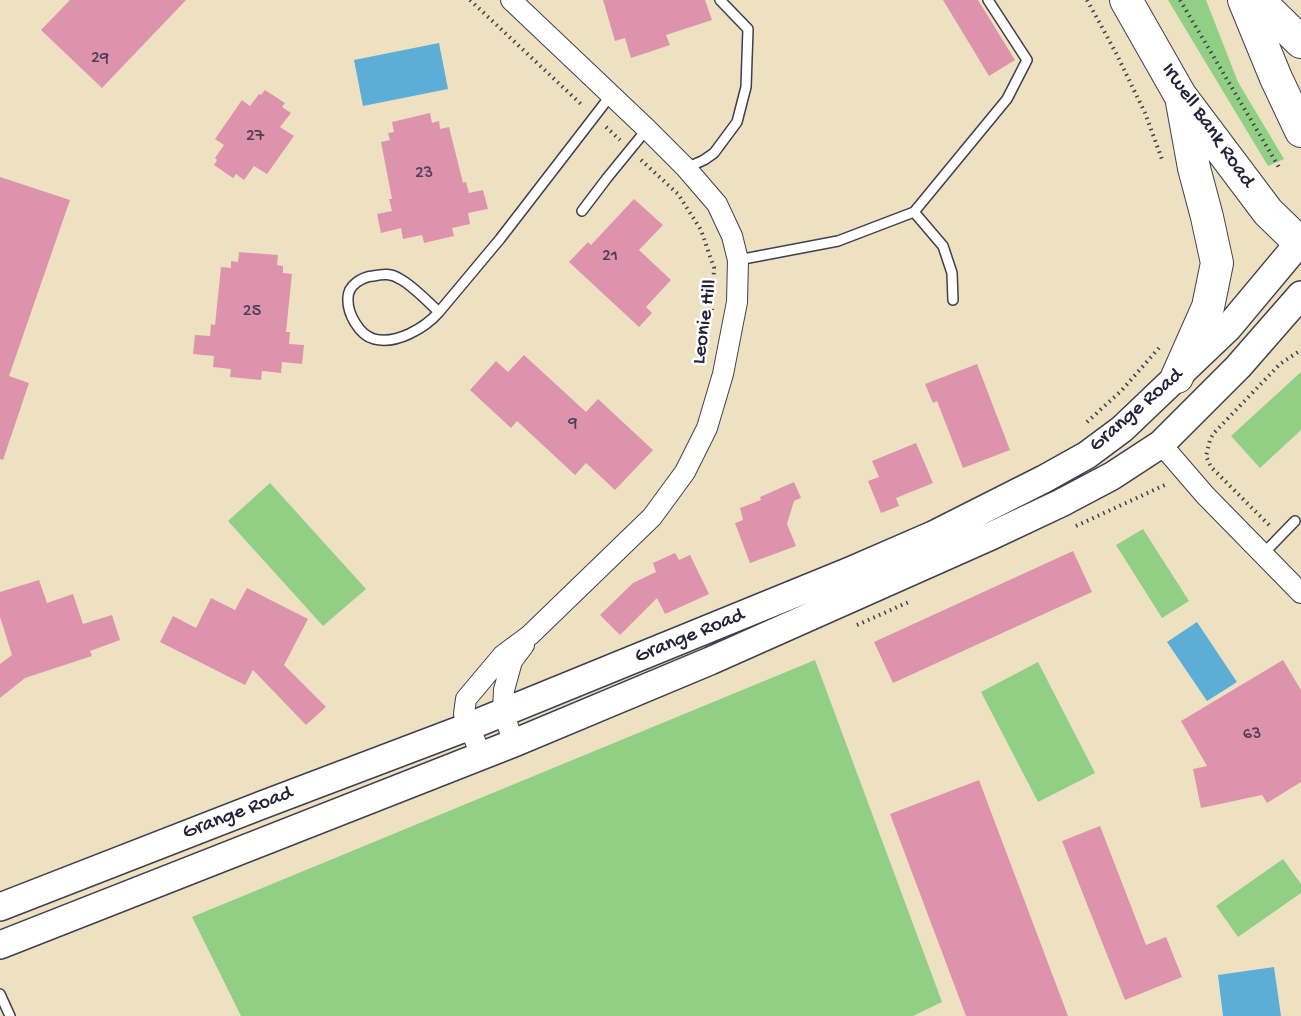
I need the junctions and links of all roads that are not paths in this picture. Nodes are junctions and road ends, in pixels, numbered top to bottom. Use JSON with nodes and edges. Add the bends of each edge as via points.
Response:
{"nodes":[{"id":1,"x":511,"y":0,"type":"edge"},
{"id":2,"x":720,"y":0,"type":"edge"},
{"id":3,"x":988,"y":0,"type":"edge"},
{"id":4,"x":1126,"y":0,"type":"edge"},
{"id":5,"x":1244,"y":0,"type":"edge"},
{"id":6,"x":1258,"y":0,"type":"edge"},
{"id":7,"x":1301,"y":42,"type":"edge"},
{"id":8,"x":610,"y":95,"type":"junction"},
{"id":9,"x":1180,"y":95,"type":"junction"},
{"id":10,"x":647,"y":129,"type":"junction"},
{"id":11,"x":1301,"y":131,"type":"edge"},
{"id":12,"x":686,"y":168,"type":"junction"},
{"id":13,"x":582,"y":211,"type":"dead end"},
{"id":14,"x":914,"y":212,"type":"junction"},
{"id":15,"x":1300,"y":243,"type":"edge"},
{"id":16,"x":738,"y":260,"type":"junction"},
{"id":17,"x":1301,"y":295,"type":"edge"},
{"id":18,"x":953,"y":300,"type":"dead end"},
{"id":19,"x":439,"y":312,"type":"junction"},
{"id":20,"x":1177,"y":377,"type":"junction"},
{"id":21,"x":1161,"y":444,"type":"junction"},
{"id":22,"x":1295,"y":521,"type":"dead end"},
{"id":23,"x":1263,"y":554,"type":"junction"},
{"id":24,"x":1301,"y":592,"type":"edge"},
{"id":25,"x":530,"y":635,"type":"junction"},
{"id":26,"x":503,"y":712,"type":"junction"},
{"id":27,"x":469,"y":726,"type":"junction"},
{"id":28,"x":514,"y":743,"type":"junction"},
{"id":29,"x":481,"y":755,"type":"junction"},
{"id":30,"x":0,"y":907,"type":"edge"},
{"id":31,"x":0,"y":945,"type":"edge"},
{"id":32,"x":0,"y":994,"type":"edge"},
{"id":33,"x":10,"y":1016,"type":"edge"}],
"edges":[{"from":1,"to":8,"type":"street","name":"Leonie Hill"},
{"from":2,"to":12,"type":"lane","via":[[748,29],[746,87],[737,122],[714,153]]},
{"from":3,"to":14,"type":"lane","via":[[1027,60],[1007,99]]},
{"from":4,"to":9,"type":"main road","name":"Irwell Bank Road"},
{"from":5,"to":11,"type":"main road"},
{"from":6,"to":7,"type":"main road"},
{"from":8,"to":10,"type":"street","name":"Leonie Hill"},
{"from":8,"to":19,"type":"lane","via":[[500,240]]},
{"from":9,"to":15,"type":"main road","name":"Irwell Bank Road","via":[[1268,212]]},
{"from":9,"to":20,"type":"main road","via":[[1217,263],[1208,307]]},
{"from":10,"to":12,"type":"street","name":"Leonie Hill"},
{"from":10,"to":13,"type":"lane"},
{"from":12,"to":16,"type":"street","name":"Leonie Hill","via":[[717,204]]},
{"from":14,"to":16,"type":"lane","via":[[838,241]]},
{"from":14,"to":18,"type":"lane","via":[[943,246],[952,273]]},
{"from":15,"to":20,"type":"main road","name":"Grange Road","via":[[1228,328]]},
{"from":16,"to":25,"type":"street","name":"Leonie Hill","via":[[737,302],[723,374],[707,428],[685,472],[652,517]]},
{"from":17,"to":21,"type":"main road","name":"Grange Road","via":[[1238,367]]},
{"from":19,"to":19,"type":"lane","via":[[411,334],[390,340],[373,339],[360,331],[351,315],[348,297],[354,284],[365,277],[387,274],[400,279]]},
{"from":20,"to":26,"type":"main road","name":"Grange Road","via":[[1122,429],[1087,455],[933,535]]},
{"from":21,"to":23,"type":"street"},
{"from":21,"to":28,"type":"main road","name":"Grange Road","via":[[1112,476],[991,536]]},
{"from":22,"to":23,"type":"lane"},
{"from":23,"to":24,"type":"street"},
{"from":25,"to":26,"type":"street","name":"Leonie Hill","via":[[512,661]]},
{"from":25,"to":27,"type":"street","name":"Leonie Hill","via":[[503,655],[466,699],[464,714]]},
{"from":26,"to":27,"type":"main road","name":"Grange Road"},
{"from":26,"to":28,"type":"street","name":"Leonie Hill"},
{"from":27,"to":29,"type":"street","name":"Leonie Hill"},
{"from":27,"to":30,"type":"main road","name":"Grange Road"},
{"from":28,"to":29,"type":"main road","name":"Grange Road"},
{"from":29,"to":31,"type":"main road","name":"Grange Road"},
{"from":32,"to":33,"type":"lane"}]}
